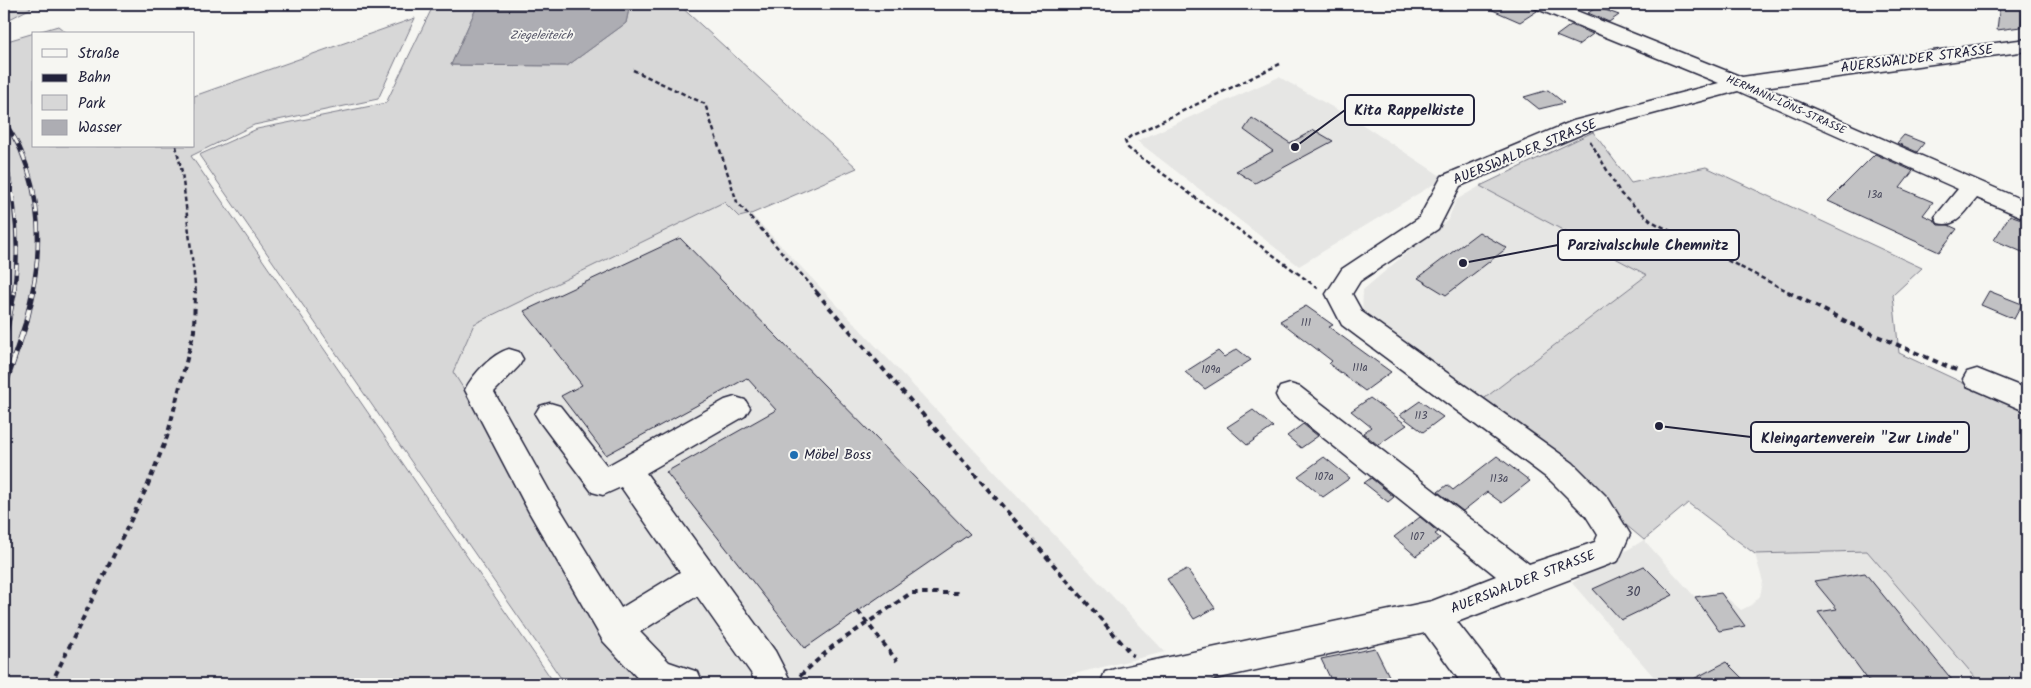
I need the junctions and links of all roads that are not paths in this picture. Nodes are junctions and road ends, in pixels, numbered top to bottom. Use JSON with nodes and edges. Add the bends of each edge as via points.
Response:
{"nodes":[{"id":1,"x":1542,"y":4,"type":"edge"},
{"id":2,"x":2027,"y":46,"type":"edge"},
{"id":3,"x":1740,"y":84,"type":"junction"},
{"id":4,"x":1973,"y":187,"type":"junction"},
{"id":5,"x":2027,"y":211,"type":"edge"},
{"id":6,"x":1947,"y":217,"type":"dead end"},
{"id":7,"x":509,"y":359,"type":"dead end"},
{"id":8,"x":1977,"y":379,"type":"road end"},
{"id":9,"x":1290,"y":395,"type":"dead end"},
{"id":10,"x":2027,"y":401,"type":"edge"},
{"id":11,"x":735,"y":408,"type":"dead end"},
{"id":12,"x":550,"y":414,"type":"dead end"},
{"id":13,"x":626,"y":470,"type":"junction"},
{"id":14,"x":701,"y":576,"type":"junction"},
{"id":15,"x":1525,"y":580,"type":"junction"},
{"id":16,"x":1433,"y":616,"type":"junction"},
{"id":17,"x":615,"y":630,"type":"junction"},
{"id":18,"x":786,"y":681,"type":"edge"},
{"id":19,"x":684,"y":684,"type":"edge"},
{"id":20,"x":1118,"y":684,"type":"edge"},
{"id":21,"x":1483,"y":684,"type":"edge"}],
"edges":[{"from":1,"to":3,"type":"street","name":"HERMANN-LÖNS-STRASSE"},
{"from":2,"to":3,"type":"street","name":"AUERSWALDER STRASSE"},
{"from":3,"to":4,"type":"street","name":"HERMANN-LÖNS-STRASSE"},
{"from":3,"to":15,"type":"street","name":"AUERSWALDER STRASSE","via":[[1581,126],[1450,181],[1429,223],[1351,275],[1339,294],[1352,318],[1562,472],[1597,507],[1614,534],[1607,551]]},
{"from":4,"to":5,"type":"street","name":"HERMANN-LÖNS-STRASSE"},
{"from":4,"to":6,"type":"street"},
{"from":7,"to":17,"type":"street","via":[[479,390],[540,504]]},
{"from":8,"to":10,"type":"street"},
{"from":9,"to":15,"type":"street"},
{"from":11,"to":13,"type":"street"},
{"from":12,"to":13,"type":"street","via":[[603,483]]},
{"from":13,"to":14,"type":"street"},
{"from":14,"to":17,"type":"street"},
{"from":14,"to":18,"type":"street","via":[[763,662]]},
{"from":15,"to":16,"type":"street","name":"AUERSWALDER STRASSE"},
{"from":16,"to":20,"type":"street","name":"AUERSWALDER STRASSE"},
{"from":16,"to":21,"type":"street","name":"AUERSWALDER STRASSE"},
{"from":17,"to":19,"type":"street","via":[[658,675]]}]}
